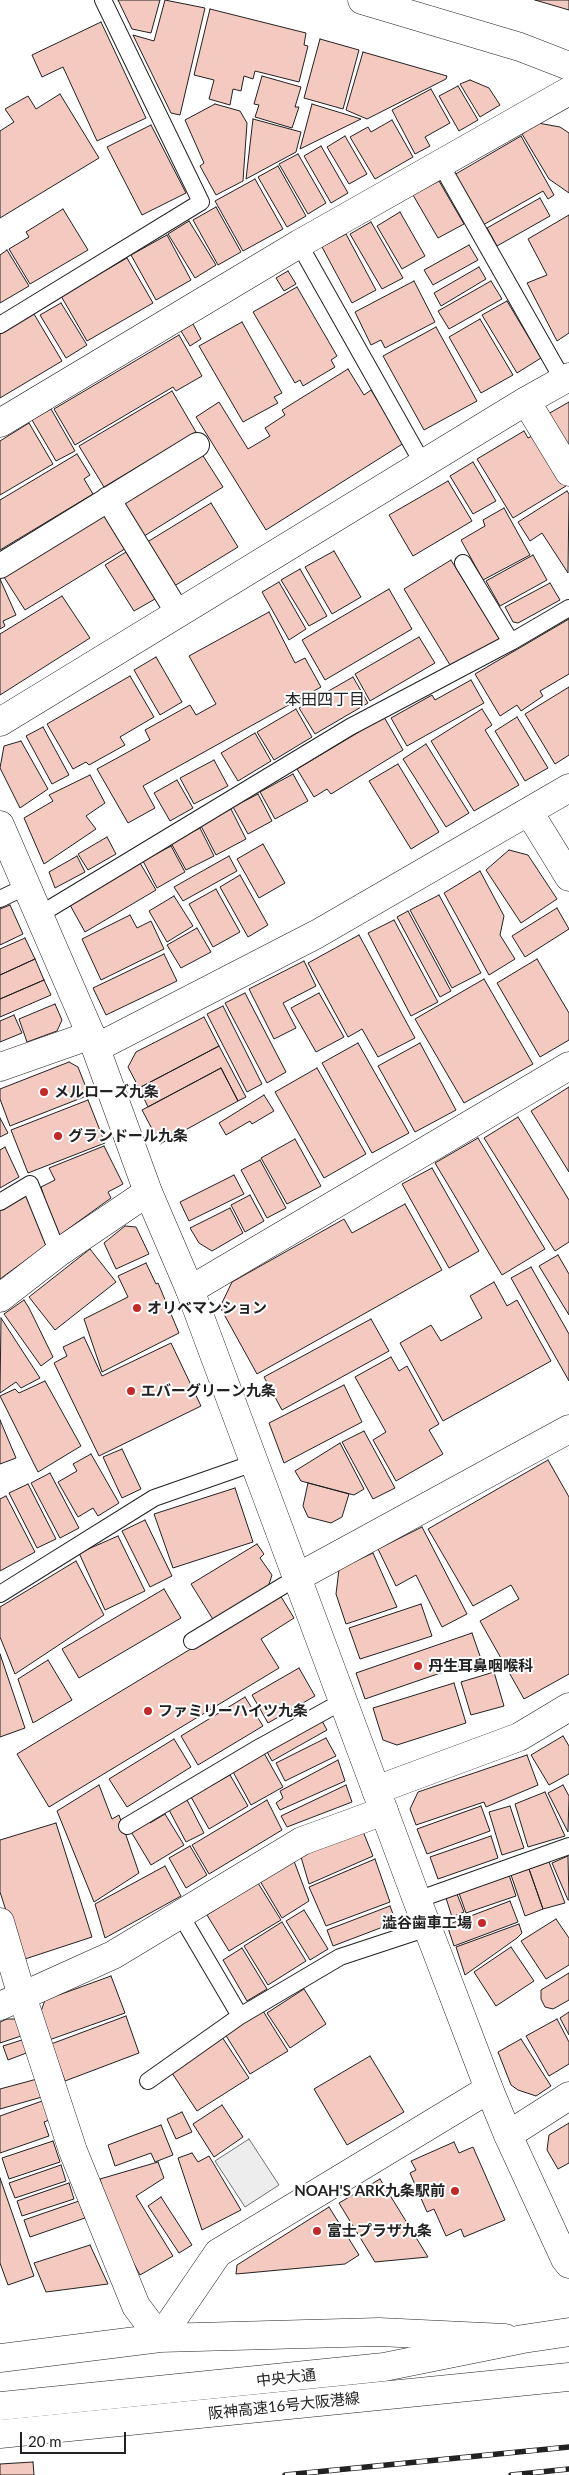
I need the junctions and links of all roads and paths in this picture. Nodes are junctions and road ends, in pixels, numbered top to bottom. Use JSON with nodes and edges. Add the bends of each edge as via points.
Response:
{"nodes":[{"id":1,"x":103,"y":0,"type":"edge"},
{"id":2,"x":362,"y":0,"type":"edge"},
{"id":3,"x":569,"y":66,"type":"edge"},
{"id":4,"x":569,"y":91,"type":"edge"},
{"id":5,"x":441,"y":165,"type":"junction"},
{"id":6,"x":299,"y":244,"type":"junction"},
{"id":7,"x":0,"y":325,"type":"edge"},
{"id":8,"x":566,"y":378,"type":"edge"},
{"id":9,"x":526,"y":401,"type":"junction"},
{"id":10,"x":0,"y":423,"type":"edge"},
{"id":11,"x":197,"y":445,"type":"dead end"},
{"id":12,"x":423,"y":464,"type":"junction"},
{"id":13,"x":569,"y":472,"type":"edge"},
{"id":14,"x":108,"y":499,"type":"junction"},
{"id":15,"x":463,"y":563,"type":"dead end"},
{"id":16,"x":0,"y":566,"type":"edge"},
{"id":17,"x":569,"y":608,"type":"edge"},
{"id":18,"x":178,"y":613,"type":"junction"},
{"id":19,"x":511,"y":642,"type":"junction"},
{"id":20,"x":0,"y":722,"type":"edge"},
{"id":21,"x":569,"y":788,"type":"edge"},
{"id":22,"x":529,"y":812,"type":"junction"},
{"id":23,"x":0,"y":825,"type":"edge"},
{"id":24,"x":569,"y":877,"type":"edge"},
{"id":25,"x":27,"y":886,"type":"junction"},
{"id":26,"x":0,"y":899,"type":"edge"},
{"id":27,"x":40,"y":915,"type":"junction"},
{"id":28,"x":94,"y":1041,"type":"junction"},
{"id":29,"x":569,"y":1066,"type":"edge"},
{"id":30,"x":0,"y":1067,"type":"edge"},
{"id":31,"x":148,"y":1192,"type":"junction"},
{"id":32,"x":0,"y":1202,"type":"edge"},
{"id":33,"x":58,"y":1253,"type":"junction"},
{"id":34,"x":190,"y":1290,"type":"junction"},
{"id":35,"x":0,"y":1298,"type":"edge"},
{"id":36,"x":569,"y":1429,"type":"edge"},
{"id":37,"x":254,"y":1463,"type":"junction"},
{"id":38,"x":296,"y":1578,"type":"junction"},
{"id":39,"x":0,"y":1594,"type":"edge"},
{"id":40,"x":192,"y":1641,"type":"dead end"},
{"id":41,"x":343,"y":1701,"type":"junction"},
{"id":42,"x":569,"y":1707,"type":"edge"},
{"id":43,"x":380,"y":1801,"type":"junction"},
{"id":44,"x":127,"y":1826,"type":"dead end"},
{"id":45,"x":569,"y":1846,"type":"edge"},
{"id":46,"x":417,"y":1900,"type":"junction"},
{"id":47,"x":180,"y":1914,"type":"junction"},
{"id":48,"x":0,"y":1922,"type":"edge"},
{"id":49,"x":428,"y":1928,"type":"junction"},
{"id":50,"x":11,"y":2001,"type":"edge"},
{"id":51,"x":240,"y":2016,"type":"junction"},
{"id":52,"x":148,"y":2081,"type":"dead end"},
{"id":53,"x":489,"y":2089,"type":"junction"},
{"id":54,"x":569,"y":2096,"type":"edge"},
{"id":55,"x":508,"y":2135,"type":"junction"},
{"id":56,"x":569,"y":2264,"type":"edge"},
{"id":57,"x":569,"y":2332,"type":"edge"},
{"id":58,"x":160,"y":2338,"type":"junction"},
{"id":59,"x":523,"y":2339,"type":"junction"},
{"id":60,"x":0,"y":2358,"type":"edge"},
{"id":61,"x":569,"y":2377,"type":"edge"},
{"id":62,"x":0,"y":2406,"type":"edge"},
{"id":63,"x":0,"y":2434,"type":"edge"}],
"edges":[{"from":1,"to":7,"type":"lane","via":[[201,202]]},
{"from":2,"to":3,"type":"main road","via":[[520,47]]},
{"from":4,"to":5,"type":"main road"},
{"from":5,"to":6,"type":"main road"},
{"from":5,"to":8,"type":"lane"},
{"from":6,"to":10,"type":"main road"},
{"from":6,"to":12,"type":"lane"},
{"from":8,"to":9,"type":"main road"},
{"from":9,"to":12,"type":"main road"},
{"from":9,"to":13,"type":"main road"},
{"from":11,"to":14,"type":"street"},
{"from":12,"to":18,"type":"main road"},
{"from":14,"to":16,"type":"street"},
{"from":14,"to":18,"type":"street"},
{"from":15,"to":19,"type":"lane"},
{"from":17,"to":19,"type":"lane"},
{"from":18,"to":20,"type":"main road"},
{"from":19,"to":27,"type":"lane","via":[[350,727]]},
{"from":21,"to":22,"type":"main road"},
{"from":22,"to":24,"type":"main road"},
{"from":22,"to":28,"type":"main road","via":[[317,934]]},
{"from":23,"to":25,"type":"main road"},
{"from":25,"to":26,"type":"lane"},
{"from":25,"to":27,"type":"main road"},
{"from":27,"to":28,"type":"main road"},
{"from":28,"to":30,"type":"main road"},
{"from":28,"to":31,"type":"main road"},
{"from":29,"to":34,"type":"main road"},
{"from":31,"to":33,"type":"main road"},
{"from":31,"to":34,"type":"main road"},
{"from":32,"to":33,"type":"lane","via":[[30,1184]]},
{"from":33,"to":35,"type":"main road"},
{"from":34,"to":37,"type":"main road"},
{"from":36,"to":38,"type":"main road"},
{"from":37,"to":38,"type":"main road"},
{"from":37,"to":39,"type":"lane","via":[[154,1498]]},
{"from":38,"to":40,"type":"lane"},
{"from":38,"to":41,"type":"main road"},
{"from":41,"to":43,"type":"main road"},
{"from":41,"to":44,"type":"lane"},
{"from":42,"to":43,"type":"main road","via":[[519,1737]]},
{"from":43,"to":46,"type":"main road"},
{"from":43,"to":47,"type":"main road","via":[[302,1841]]},
{"from":45,"to":46,"type":"lane"},
{"from":46,"to":49,"type":"main road"},
{"from":47,"to":50,"type":"main road","via":[[113,1955]]},
{"from":47,"to":51,"type":"lane"},
{"from":48,"to":50,"type":"main road"},
{"from":49,"to":51,"type":"lane","via":[[340,1957]]},
{"from":49,"to":53,"type":"main road"},
{"from":50,"to":58,"type":"main road","via":[[136,2306]]},
{"from":51,"to":52,"type":"lane"},
{"from":53,"to":55,"type":"main road"},
{"from":53,"to":58,"type":"main road","via":[[218,2253]]},
{"from":54,"to":55,"type":"main road"},
{"from":55,"to":56,"type":"main road"},
{"from":57,"to":59,"type":"main road","name":"中央大通"},
{"from":58,"to":59,"type":"main road","via":[[379,2332]]},
{"from":58,"to":60,"type":"main road"},
{"from":59,"to":62,"type":"main road","name":"中央大通","via":[[384,2367]]},
{"from":61,"to":63,"type":"main road","name":"阪神高速16号大阪港線"}]}
